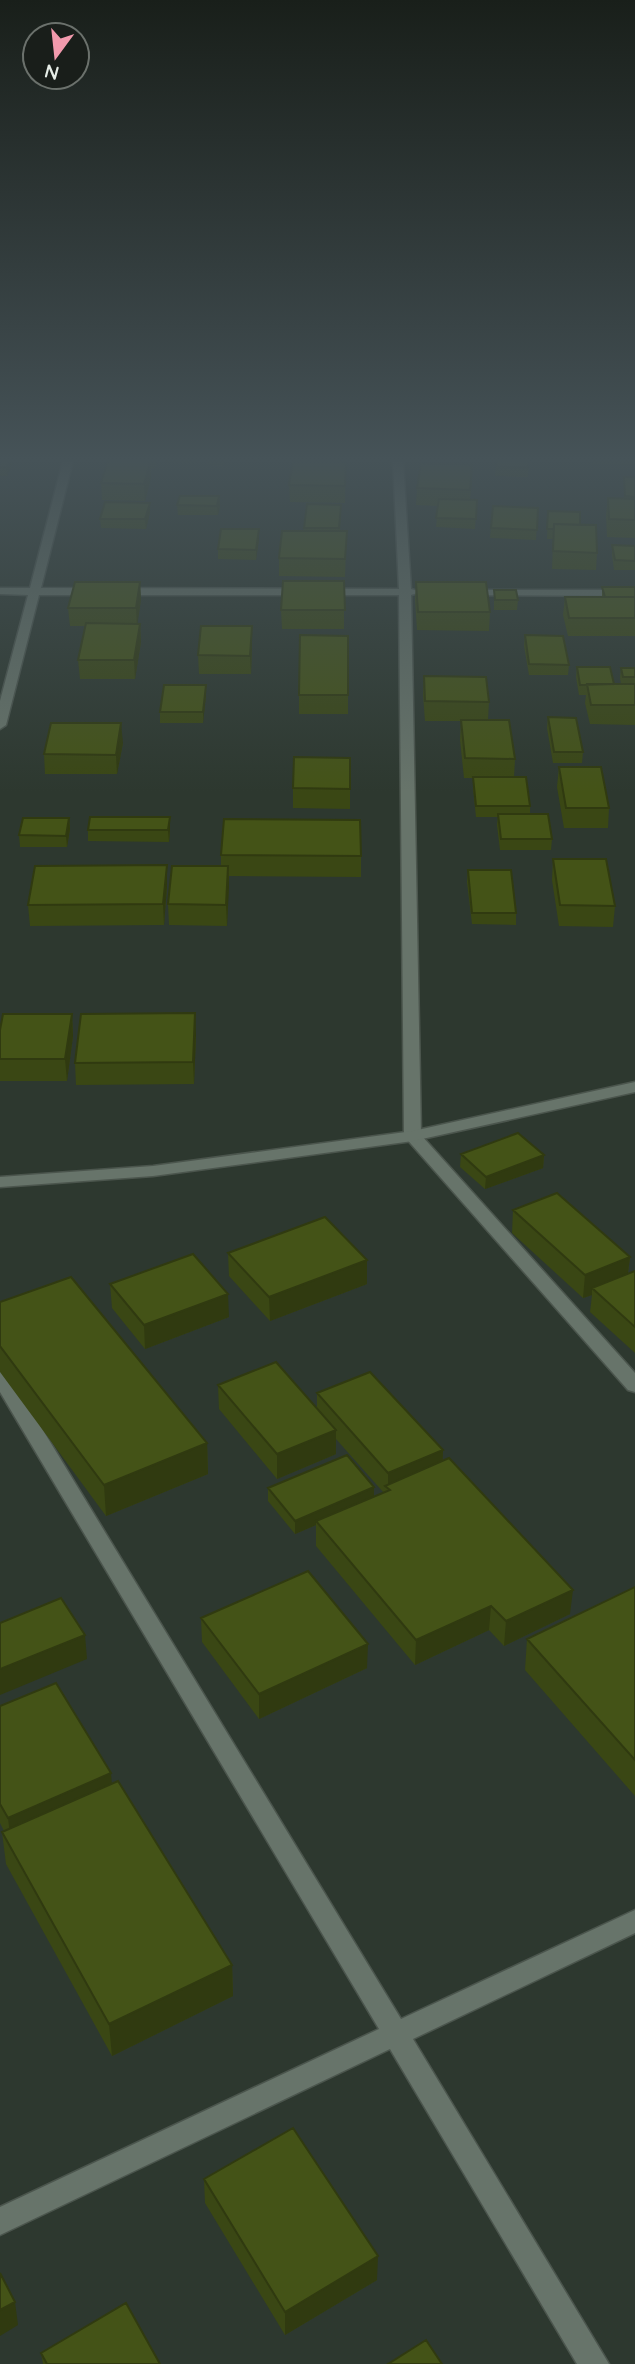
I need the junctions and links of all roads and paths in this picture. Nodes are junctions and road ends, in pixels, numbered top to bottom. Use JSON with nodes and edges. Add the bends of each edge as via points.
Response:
{"nodes":[{"id":1,"x":39,"y":571,"type":"edge"},
{"id":2,"x":404,"y":571,"type":"edge"},
{"id":3,"x":0,"y":592,"type":"edge"},
{"id":4,"x":33,"y":592,"type":"junction"},
{"id":5,"x":405,"y":592,"type":"junction"},
{"id":6,"x":432,"y":592,"type":"edge"},
{"id":7,"x":446,"y":592,"type":"edge"},
{"id":8,"x":635,"y":593,"type":"edge"},
{"id":9,"x":0,"y":725,"type":"edge"},
{"id":10,"x":635,"y":1087,"type":"edge"},
{"id":11,"x":413,"y":1136,"type":"junction"},
{"id":12,"x":0,"y":1182,"type":"edge"},
{"id":13,"x":0,"y":1376,"type":"edge"},
{"id":14,"x":635,"y":1385,"type":"edge"},
{"id":15,"x":635,"y":1921,"type":"edge"},
{"id":16,"x":396,"y":2036,"type":"junction"},
{"id":17,"x":0,"y":2221,"type":"edge"},
{"id":18,"x":594,"y":2364,"type":"edge"}],
"edges":[{"from":1,"to":4,"type":"street"},
{"from":2,"to":5,"type":"street"},
{"from":3,"to":4,"type":"street"},
{"from":4,"to":5,"type":"street"},
{"from":4,"to":9,"type":"street"},
{"from":5,"to":6,"type":"street"},
{"from":5,"to":11,"type":"street"},
{"from":7,"to":8,"type":"street"},
{"from":10,"to":11,"type":"street"},
{"from":11,"to":12,"type":"street","via":[[153,1171]]},
{"from":11,"to":14,"type":"street"},
{"from":13,"to":16,"type":"street"},
{"from":15,"to":16,"type":"street"},
{"from":16,"to":17,"type":"street"},
{"from":16,"to":18,"type":"street"}]}
